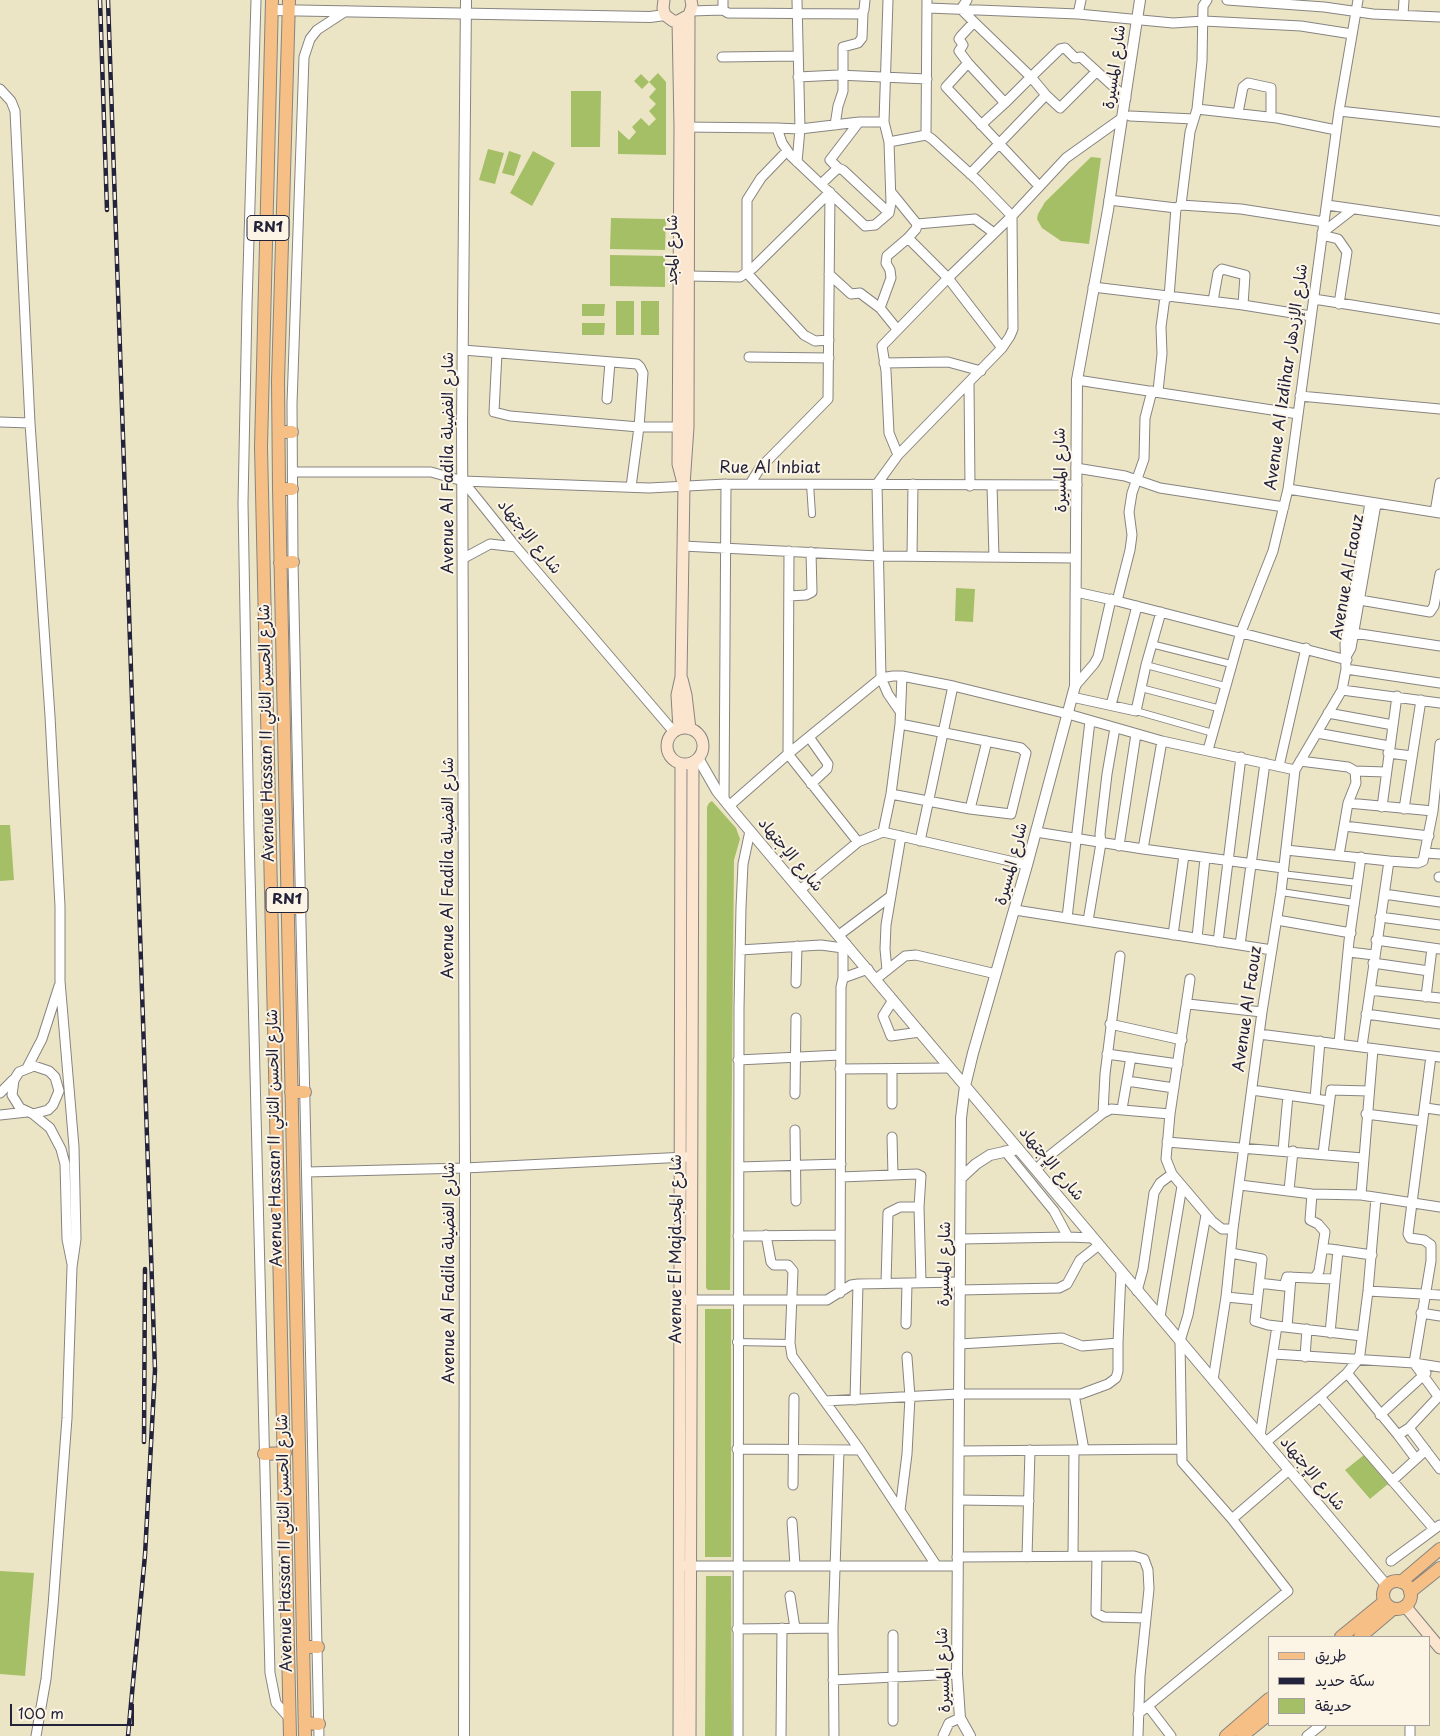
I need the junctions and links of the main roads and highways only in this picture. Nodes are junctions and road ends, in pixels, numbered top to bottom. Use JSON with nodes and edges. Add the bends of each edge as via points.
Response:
{"nodes":[{"id":1,"x":664,"y":0,"type":"edge"},
{"id":2,"x":272,"y":5,"type":"edge"},
{"id":3,"x":289,"y":5,"type":"edge"},
{"id":4,"x":691,"y":8,"type":"edge"},
{"id":5,"x":678,"y":21,"type":"junction"},
{"id":6,"x":685,"y":127,"type":"junction"},
{"id":7,"x":279,"y":404,"type":"junction"},
{"id":8,"x":292,"y":404,"type":"road end"},
{"id":9,"x":684,"y":485,"type":"junction"},
{"id":10,"x":279,"y":489,"type":"junction"},
{"id":11,"x":292,"y":489,"type":"road end"},
{"id":12,"x":681,"y":730,"type":"junction"},
{"id":13,"x":691,"y":761,"type":"junction"},
{"id":14,"x":287,"y":908,"type":"junction"},
{"id":15,"x":301,"y":908,"type":"road end"},
{"id":16,"x":291,"y":1092,"type":"junction"},
{"id":17,"x":305,"y":1092,"type":"road end"},
{"id":18,"x":680,"y":1227,"type":"junction"},
{"id":19,"x":693,"y":1227,"type":"junction"},
{"id":20,"x":285,"y":1453,"type":"junction"},
{"id":21,"x":264,"y":1454,"type":"road end"},
{"id":22,"x":1440,"y":1549,"type":"edge"},
{"id":23,"x":1440,"y":1568,"type":"edge"},
{"id":24,"x":1401,"y":1582,"type":"junction"},
{"id":25,"x":1410,"y":1592,"type":"junction"},
{"id":26,"x":1394,"y":1606,"type":"junction"},
{"id":27,"x":1344,"y":1636,"type":"edge"},
{"id":28,"x":1361,"y":1636,"type":"edge"},
{"id":29,"x":1428,"y":1636,"type":"edge"},
{"id":30,"x":1430,"y":1638,"type":"edge"},
{"id":31,"x":303,"y":1647,"type":"junction"},
{"id":32,"x":318,"y":1647,"type":"road end"},
{"id":33,"x":1440,"y":1648,"type":"edge"},
{"id":34,"x":304,"y":1677,"type":"junction"},
{"id":35,"x":318,"y":1677,"type":"road end"},
{"id":36,"x":1268,"y":1700,"type":"edge"},
{"id":37,"x":1268,"y":1715,"type":"edge"},
{"id":38,"x":305,"y":1730,"type":"edge"},
{"id":39,"x":319,"y":1730,"type":"edge"},
{"id":40,"x":290,"y":1736,"type":"edge"},
{"id":41,"x":679,"y":1736,"type":"edge"},
{"id":42,"x":690,"y":1736,"type":"edge"},
{"id":43,"x":1226,"y":1736,"type":"edge"},
{"id":44,"x":1242,"y":1736,"type":"edge"}],
"edges":[{"from":1,"to":5,"type":"main road","via":[[665,15]]},
{"from":2,"to":20,"type":"main road","name":"Avenue Hassan II شارع الحسن الثاني","number":"RN1","via":[[261,447]]},
{"from":3,"to":7,"type":"main road","name":"Avenue Hassan II شارع الحسن الثاني","number":"RN1"},
{"from":4,"to":5,"type":"main road"},
{"from":4,"to":6,"type":"main road","name":"شارع المجد"},
{"from":5,"to":6,"type":"main road","name":"شارع المجد"},
{"from":6,"to":9,"type":"main road","name":"شارع المجد","via":[[689,276],[688,427]]},
{"from":6,"to":9,"type":"main road","name":"شارع المجد","via":[[678,428],[678,464]]},
{"from":7,"to":8,"type":"main road"},
{"from":7,"to":10,"type":"main road","name":"Avenue Hassan II شارع الحسن الثاني","number":"RN1","via":[[286,432]]},
{"from":9,"to":12,"type":"main road","name":"شارع المجد","via":[[681,678],[677,695]]},
{"from":10,"to":11,"type":"main road"},
{"from":10,"to":14,"type":"main road","name":"Avenue Hassan II شارع الحسن الثاني","number":"RN1","via":[[287,563]]},
{"from":12,"to":13,"type":"main road","name":"شارع المجد","via":[[700,736],[702,741],[701,753]]},
{"from":12,"to":13,"type":"main road","name":"شارع المجد","via":[[669,737],[667,750],[675,761]]},
{"from":13,"to":18,"type":"main road","name":"Avenue El Majdشارع المجد"},
{"from":13,"to":19,"type":"main road","name":"Avenue El Majdشارع المجد"},
{"from":14,"to":15,"type":"main road"},
{"from":14,"to":16,"type":"main road","name":"Avenue Hassan II شارع الحسن الثاني","number":"RN1"},
{"from":16,"to":17,"type":"main road"},
{"from":16,"to":31,"type":"main road","name":"Avenue Hassan II شارع الحسن الثاني","number":"RN1"},
{"from":18,"to":19,"type":"main road"},
{"from":18,"to":41,"type":"main road","name":"Avenue El Majdشارع المجد"},
{"from":19,"to":42,"type":"main road","name":"Avenue El Majdشارع المجد"},
{"from":20,"to":21,"type":"main road"},
{"from":20,"to":40,"type":"main road","name":"Avenue Hassan II شارع الحسن الثاني","number":"RN1"},
{"from":22,"to":24,"type":"main road"},
{"from":23,"to":25,"type":"main road"},
{"from":24,"to":25,"type":"main road"},
{"from":24,"to":26,"type":"main road","via":[[1387,1586],[1383,1594]]},
{"from":25,"to":26,"type":"main road","via":[[1410,1600]]},
{"from":26,"to":27,"type":"main road"},
{"from":26,"to":28,"type":"main road"},
{"from":26,"to":29,"type":"main road"},
{"from":30,"to":33,"type":"main road"},
{"from":31,"to":32,"type":"main road"},
{"from":31,"to":34,"type":"main road","name":"Avenue Hassan II شارع الحسن الثاني","number":"RN1"},
{"from":34,"to":35,"type":"main road"},
{"from":34,"to":38,"type":"main road","name":"Avenue Hassan II شارع الحسن الثاني","number":"RN1"},
{"from":36,"to":43,"type":"main road"},
{"from":37,"to":44,"type":"main road"},
{"from":38,"to":39,"type":"main road"}]}
